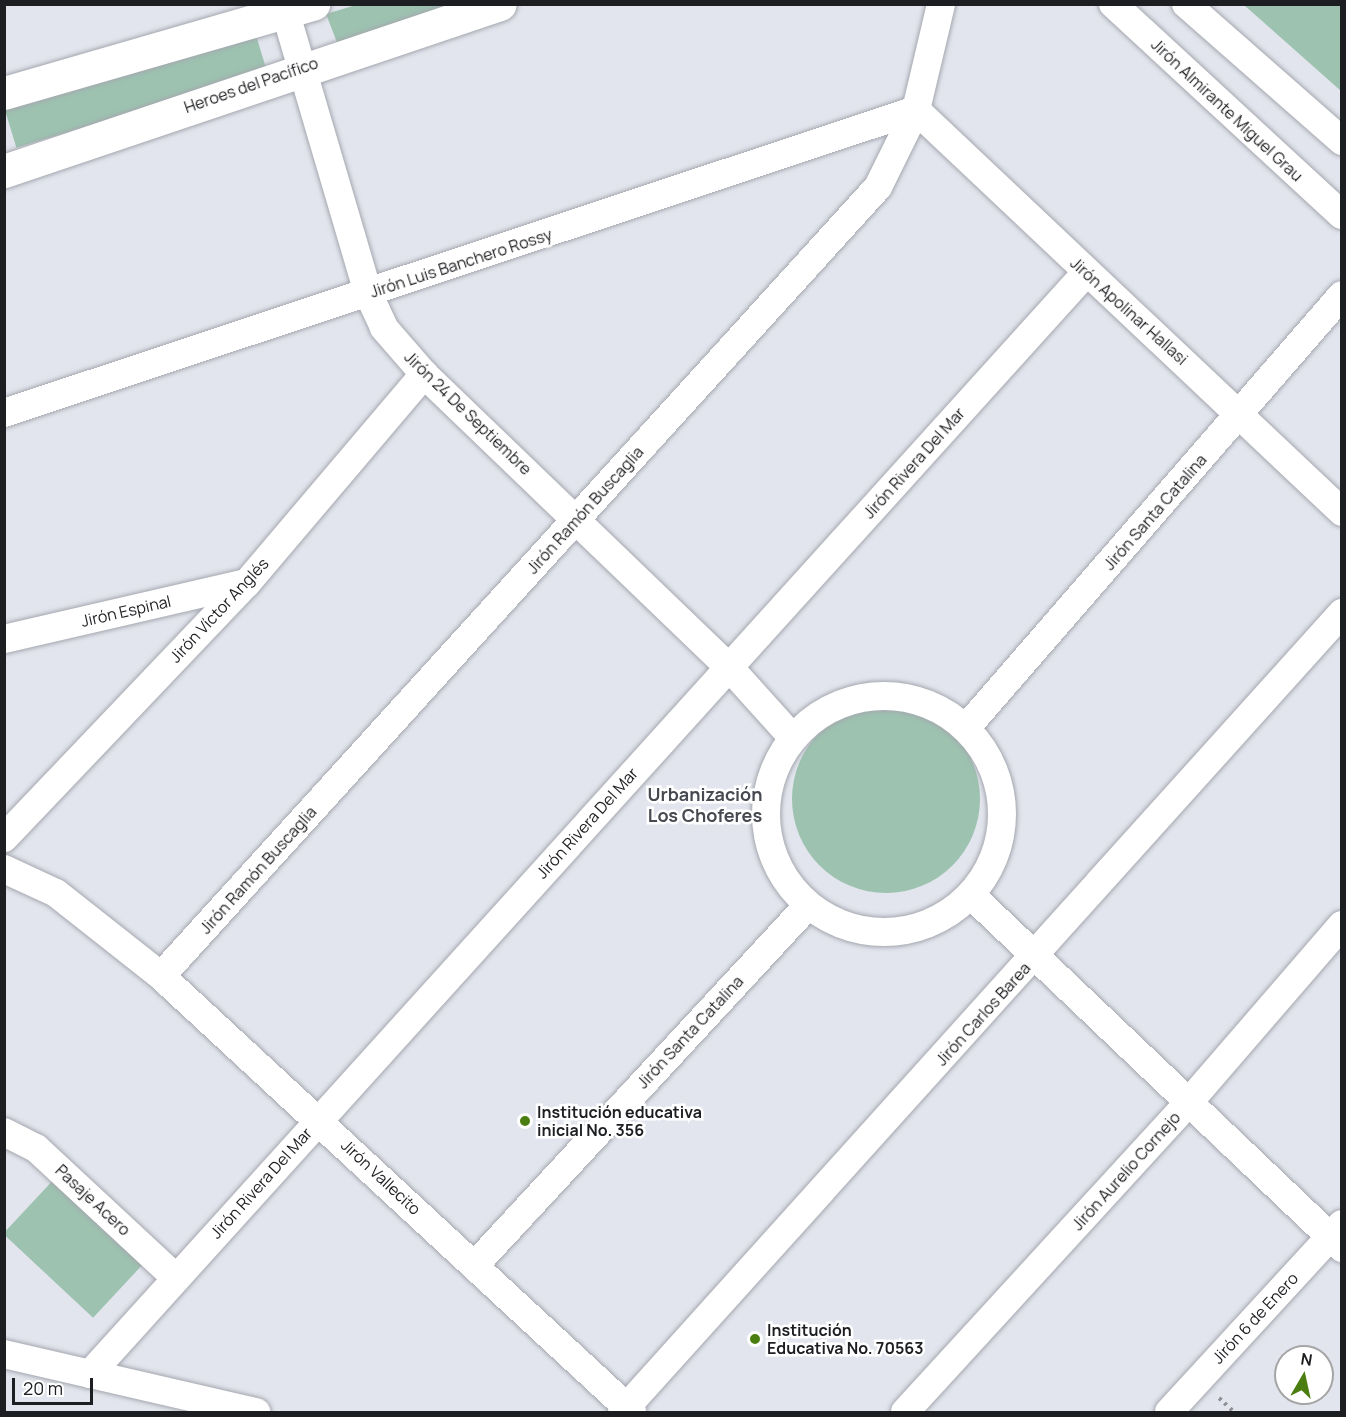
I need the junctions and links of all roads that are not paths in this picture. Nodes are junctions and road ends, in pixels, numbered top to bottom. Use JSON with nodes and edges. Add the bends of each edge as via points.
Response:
{"nodes":[{"id":1,"x":500,"y":4,"type":"edge"},
{"id":2,"x":941,"y":4,"type":"edge"},
{"id":3,"x":1113,"y":4,"type":"edge"},
{"id":4,"x":1186,"y":4,"type":"edge"},
{"id":5,"x":294,"y":7,"type":"edge"},
{"id":6,"x":300,"y":68,"type":"junction"},
{"id":7,"x":4,"y":93,"type":"edge"},
{"id":8,"x":916,"y":110,"type":"junction"},
{"id":9,"x":1341,"y":141,"type":"edge"},
{"id":10,"x":4,"y":171,"type":"edge"},
{"id":11,"x":1341,"y":215,"type":"edge"},
{"id":12,"x":1086,"y":273,"type":"junction"},
{"id":13,"x":368,"y":293,"type":"junction"},
{"id":14,"x":1341,"y":295,"type":"edge"},
{"id":15,"x":424,"y":374,"type":"junction"},
{"id":16,"x":4,"y":413,"type":"edge"},
{"id":17,"x":1241,"y":413,"type":"junction"},
{"id":18,"x":1341,"y":512,"type":"edge"},
{"id":19,"x":578,"y":518,"type":"junction"},
{"id":20,"x":247,"y":583,"type":"junction"},
{"id":21,"x":1341,"y":613,"type":"edge"},
{"id":22,"x":4,"y":639,"type":"edge"},
{"id":23,"x":729,"y":667,"type":"junction"},
{"id":24,"x":966,"y":728,"type":"junction"},
{"id":25,"x":793,"y":738,"type":"junction"},
{"id":26,"x":4,"y":838,"type":"edge"},
{"id":27,"x":4,"y":869,"type":"edge"},
{"id":28,"x":972,"y":896,"type":"junction"},
{"id":29,"x":807,"y":906,"type":"junction"},
{"id":30,"x":1341,"y":925,"type":"edge"},
{"id":31,"x":1035,"y":955,"type":"junction"},
{"id":32,"x":161,"y":976,"type":"junction"},
{"id":33,"x":1189,"y":1102,"type":"junction"},
{"id":34,"x":318,"y":1118,"type":"junction"},
{"id":35,"x":4,"y":1132,"type":"edge"},
{"id":36,"x":1337,"y":1237,"type":"edge"},
{"id":37,"x":475,"y":1265,"type":"junction"},
{"id":38,"x":176,"y":1278,"type":"junction"},
{"id":39,"x":4,"y":1354,"type":"edge"},
{"id":40,"x":90,"y":1374,"type":"junction"},
{"id":41,"x":627,"y":1411,"type":"edge"},
{"id":42,"x":256,"y":1413,"type":"edge"},
{"id":43,"x":905,"y":1413,"type":"edge"},
{"id":44,"x":1169,"y":1413,"type":"edge"}],
"edges":[{"from":1,"to":6,"type":"street","name":"Heroes del Pacífico"},
{"from":2,"to":8,"type":"street","name":"Jirón Ramón Buscaglia"},
{"from":3,"to":11,"type":"street","name":"Jirón Almirante Miguel Grau"},
{"from":4,"to":9,"type":"street"},
{"from":5,"to":6,"type":"street","name":"Jirón 24 De Septiembre"},
{"from":5,"to":7,"type":"street"},
{"from":6,"to":10,"type":"street","name":"Heroes del Pacífico"},
{"from":6,"to":13,"type":"street","name":"Jirón 24 De Septiembre"},
{"from":8,"to":12,"type":"street","name":"Jirón Apolinar Hallasi"},
{"from":8,"to":13,"type":"street","name":"Jirón Luis Banchero Rossy"},
{"from":8,"to":19,"type":"street","name":"Jirón Ramón Buscaglia","via":[[878,187]]},
{"from":12,"to":17,"type":"street","name":"Jirón Apolinar Hallasi"},
{"from":12,"to":23,"type":"street","name":"Jirón Rivera Del Mar"},
{"from":13,"to":15,"type":"street","name":"Jirón 24 De Septiembre","via":[[384,328]]},
{"from":13,"to":16,"type":"street","name":"Jirón Luis Banchero Rossy"},
{"from":14,"to":17,"type":"street","name":"Jirón Santa Catalina"},
{"from":15,"to":19,"type":"street","name":"Jirón 24 De Septiembre"},
{"from":15,"to":20,"type":"street","name":"Jirón Víctor Anglés"},
{"from":17,"to":18,"type":"street","name":"Jirón Apolinar Hallasi"},
{"from":17,"to":24,"type":"street","name":"Jirón Santa Catalina"},
{"from":19,"to":23,"type":"street","name":"Jirón 24 De Septiembre"},
{"from":19,"to":32,"type":"street","name":"Jirón Ramón Buscaglia"},
{"from":20,"to":22,"type":"street","name":"Jirón Espinal"},
{"from":20,"to":26,"type":"street","name":"Jirón Víctor Anglés"},
{"from":21,"to":31,"type":"street","name":"Jirón Carlos Barea"},
{"from":23,"to":25,"type":"street","name":"Jirón 24 De Septiembre"},
{"from":23,"to":34,"type":"street","name":"Jirón Rivera Del Mar"},
{"from":24,"to":25,"type":"street","via":[[934,706],[897,696],[868,697],[822,712]]},
{"from":24,"to":28,"type":"street","via":[[994,765],[1004,811],[997,856]]},
{"from":25,"to":29,"type":"street","via":[[770,778],[765,824],[778,869]]},
{"from":27,"to":32,"type":"street","name":"Jirón Vallecito","via":[[56,893]]},
{"from":28,"to":29,"type":"street","via":[[936,922],[892,934],[847,928]]},
{"from":28,"to":31,"type":"street"},
{"from":29,"to":37,"type":"street","name":"Jirón Santa Catalina"},
{"from":30,"to":33,"type":"street","name":"Jirón Aurelio Cornejo"},
{"from":31,"to":33,"type":"street"},
{"from":31,"to":41,"type":"street","name":"Jirón Carlos Barea"},
{"from":32,"to":34,"type":"street","name":"Jirón Vallecito"},
{"from":33,"to":36,"type":"street"},
{"from":33,"to":43,"type":"street","name":"Jirón Aurelio Cornejo"},
{"from":34,"to":37,"type":"street","name":"Jirón Vallecito"},
{"from":34,"to":38,"type":"street","name":"Jirón Rivera Del Mar"},
{"from":35,"to":38,"type":"street","name":"Pasaje Acero","via":[[36,1148]]},
{"from":36,"to":44,"type":"street","name":"Jirón 6 de Enero"},
{"from":37,"to":41,"type":"street","name":"Jirón Vallecito"},
{"from":38,"to":40,"type":"street","name":"Jirón Rivera Del Mar"},
{"from":39,"to":40,"type":"street"},
{"from":40,"to":42,"type":"street"}]}
